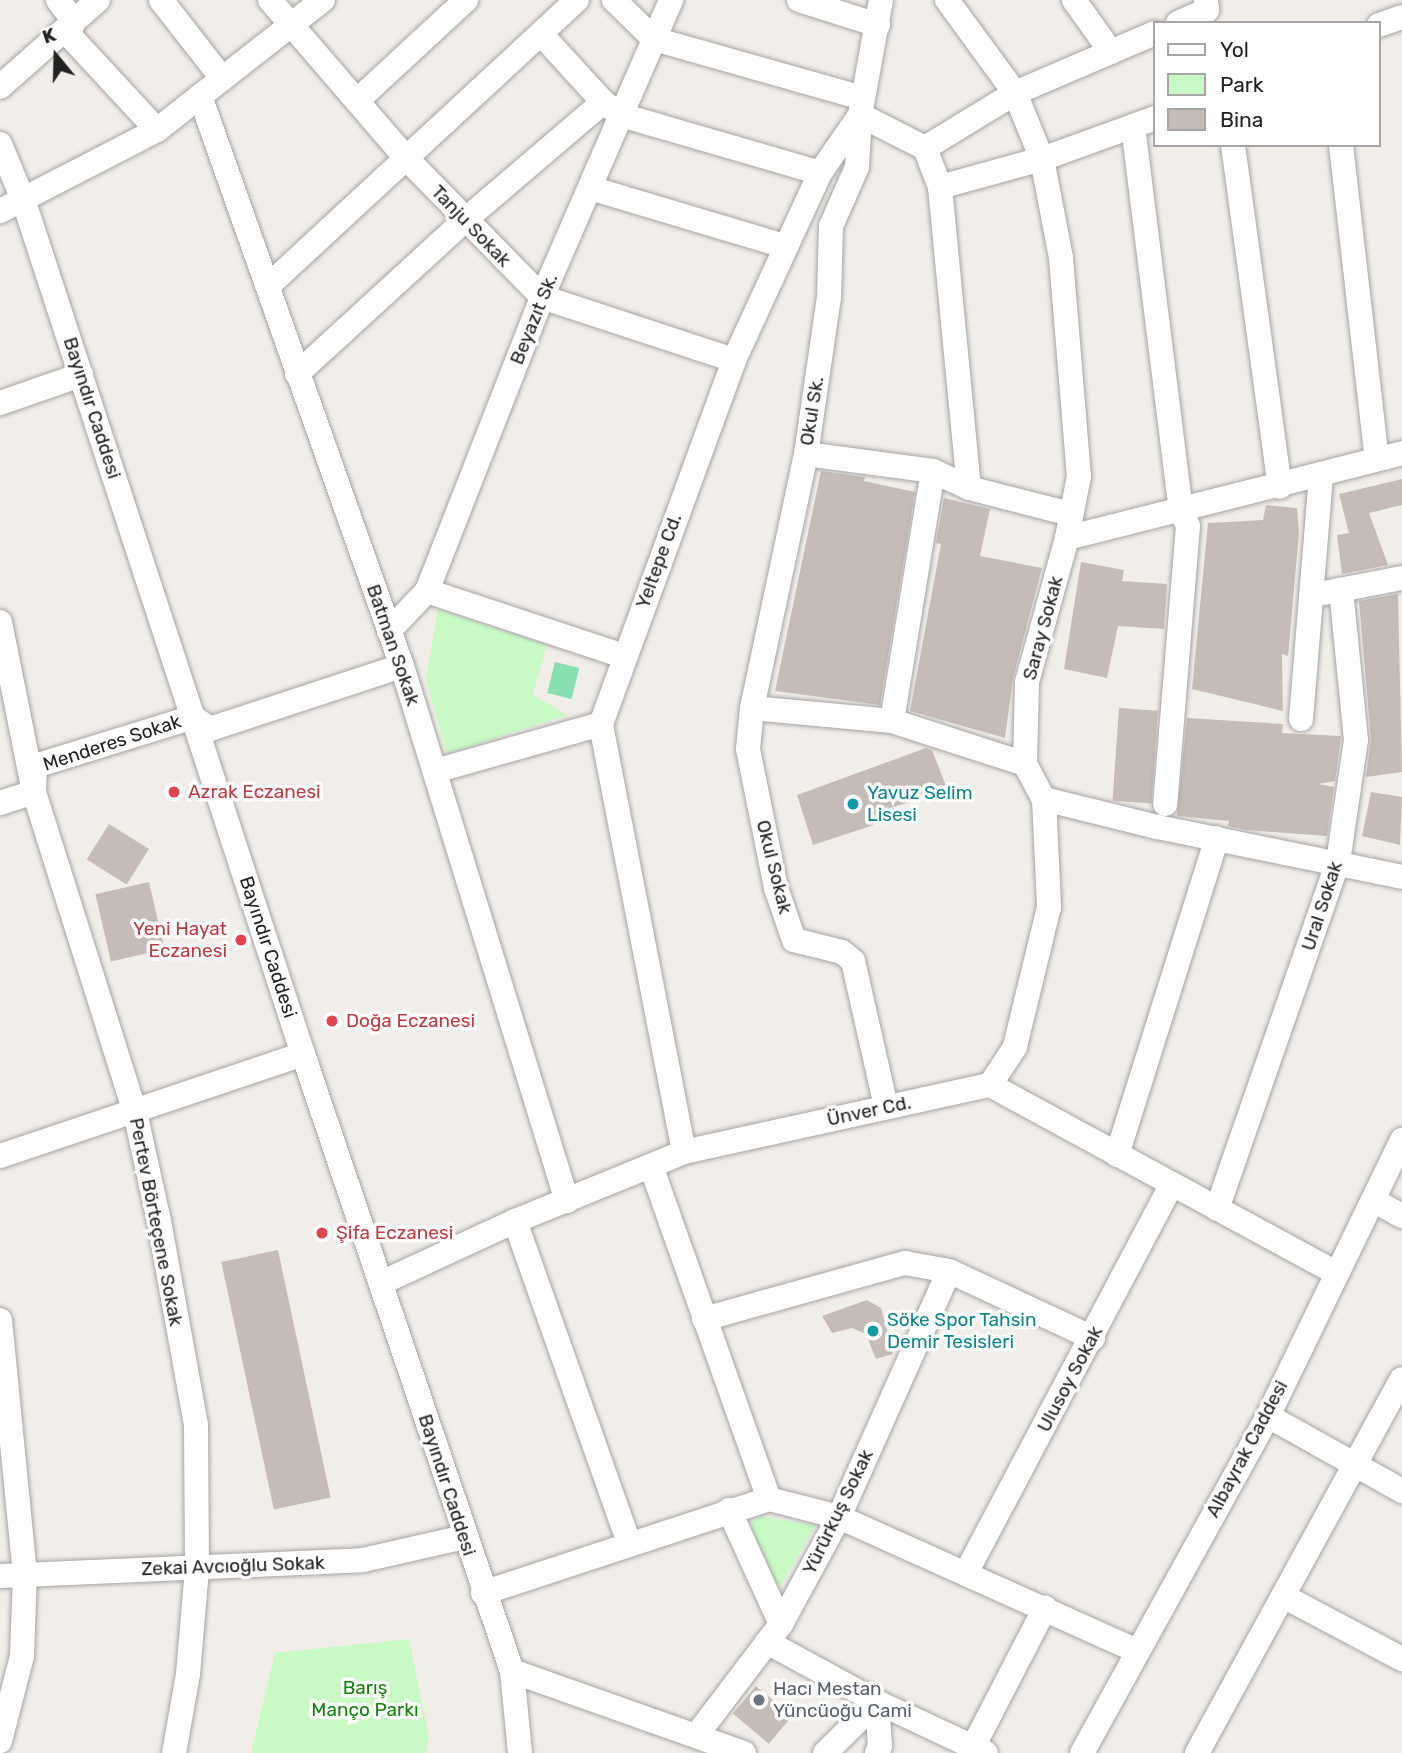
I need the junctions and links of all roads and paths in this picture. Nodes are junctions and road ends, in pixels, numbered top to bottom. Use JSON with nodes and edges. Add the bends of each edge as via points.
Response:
{"nodes":[{"id":1,"x":58,"y":0,"type":"edge"},
{"id":2,"x":98,"y":0,"type":"edge"},
{"id":3,"x":161,"y":0,"type":"edge"},
{"id":4,"x":270,"y":0,"type":"edge"},
{"id":5,"x":323,"y":0,"type":"edge"},
{"id":6,"x":466,"y":0,"type":"edge"},
{"id":7,"x":576,"y":0,"type":"edge"},
{"id":8,"x":614,"y":0,"type":"edge"},
{"id":9,"x":671,"y":0,"type":"edge"},
{"id":10,"x":799,"y":0,"type":"edge"},
{"id":11,"x":881,"y":0,"type":"edge"},
{"id":12,"x":947,"y":0,"type":"edge"},
{"id":13,"x":1074,"y":0,"type":"edge"},
{"id":14,"x":1207,"y":8,"type":"edge"},
{"id":15,"x":1402,"y":17,"type":"edge"},
{"id":16,"x":74,"y":21,"type":"junction"},
{"id":17,"x":1182,"y":21,"type":"edge"},
{"id":18,"x":878,"y":25,"type":"junction"},
{"id":19,"x":1381,"y":25,"type":"edge"},
{"id":20,"x":293,"y":28,"type":"junction"},
{"id":21,"x":1154,"y":33,"type":"edge"},
{"id":22,"x":541,"y":34,"type":"junction"},
{"id":23,"x":654,"y":39,"type":"junction"},
{"id":24,"x":1111,"y":52,"type":"junction"},
{"id":25,"x":222,"y":78,"type":"junction"},
{"id":26,"x":0,"y":87,"type":"edge"},
{"id":27,"x":1015,"y":93,"type":"junction"},
{"id":28,"x":200,"y":96,"type":"junction"},
{"id":29,"x":359,"y":99,"type":"junction"},
{"id":30,"x":861,"y":106,"type":"junction"},
{"id":31,"x":612,"y":109,"type":"junction"},
{"id":32,"x":1144,"y":122,"type":"edge"},
{"id":33,"x":157,"y":131,"type":"junction"},
{"id":34,"x":0,"y":144,"type":"edge"},
{"id":35,"x":1233,"y":147,"type":"edge"},
{"id":36,"x":1340,"y":147,"type":"edge"},
{"id":37,"x":925,"y":148,"type":"junction"},
{"id":38,"x":406,"y":158,"type":"junction"},
{"id":39,"x":1042,"y":159,"type":"junction"},
{"id":40,"x":820,"y":173,"type":"junction"},
{"id":41,"x":940,"y":187,"type":"junction"},
{"id":42,"x":590,"y":188,"type":"junction"},
{"id":43,"x":24,"y":202,"type":"junction"},
{"id":44,"x":0,"y":211,"type":"edge"},
{"id":45,"x":465,"y":220,"type":"junction"},
{"id":46,"x":784,"y":246,"type":"junction"},
{"id":47,"x":268,"y":286,"type":"junction"},
{"id":48,"x":542,"y":297,"type":"junction"},
{"id":49,"x":734,"y":360,"type":"junction"},
{"id":50,"x":298,"y":374,"type":"junction"},
{"id":51,"x":80,"y":375,"type":"junction"},
{"id":52,"x":0,"y":403,"type":"edge"},
{"id":53,"x":1402,"y":453,"type":"edge"},
{"id":54,"x":806,"y":454,"type":"junction"},
{"id":55,"x":1377,"y":459,"type":"junction"},
{"id":56,"x":933,"y":471,"type":"junction"},
{"id":57,"x":1321,"y":475,"type":"junction"},
{"id":58,"x":1280,"y":487,"type":"junction"},
{"id":59,"x":969,"y":488,"type":"junction"},
{"id":60,"x":1181,"y":509,"type":"junction"},
{"id":61,"x":1068,"y":526,"type":"junction"},
{"id":62,"x":1402,"y":578,"type":"edge"},
{"id":63,"x":1341,"y":590,"type":"junction"},
{"id":64,"x":427,"y":591,"type":"junction"},
{"id":65,"x":1310,"y":596,"type":"junction"},
{"id":66,"x":0,"y":622,"type":"edge"},
{"id":67,"x":389,"y":631,"type":"junction"},
{"id":68,"x":624,"y":656,"type":"junction"},
{"id":69,"x":402,"y":666,"type":"junction"},
{"id":70,"x":752,"y":708,"type":"junction"},
{"id":71,"x":193,"y":717,"type":"junction"},
{"id":72,"x":1301,"y":719,"type":"dead end"},
{"id":73,"x":892,"y":721,"type":"junction"},
{"id":74,"x":601,"y":724,"type":"junction"},
{"id":75,"x":1025,"y":764,"type":"junction"},
{"id":76,"x":435,"y":771,"type":"junction"},
{"id":77,"x":34,"y":792,"type":"junction"},
{"id":78,"x":1044,"y":799,"type":"junction"},
{"id":79,"x":0,"y":803,"type":"edge"},
{"id":80,"x":1165,"y":804,"type":"dead end"},
{"id":81,"x":1217,"y":838,"type":"junction"},
{"id":82,"x":1338,"y":862,"type":"junction"},
{"id":83,"x":1402,"y":877,"type":"edge"},
{"id":84,"x":303,"y":1054,"type":"junction"},
{"id":85,"x":990,"y":1085,"type":"junction"},
{"id":86,"x":886,"y":1106,"type":"junction"},
{"id":87,"x":135,"y":1112,"type":"junction"},
{"id":88,"x":1402,"y":1140,"type":"edge"},
{"id":89,"x":684,"y":1152,"type":"junction"},
{"id":90,"x":1117,"y":1155,"type":"junction"},
{"id":91,"x":0,"y":1156,"type":"edge"},
{"id":92,"x":651,"y":1166,"type":"junction"},
{"id":93,"x":1171,"y":1185,"type":"junction"},
{"id":94,"x":1373,"y":1200,"type":"junction"},
{"id":95,"x":567,"y":1201,"type":"junction"},
{"id":96,"x":1217,"y":1209,"type":"junction"},
{"id":97,"x":1402,"y":1216,"type":"edge"},
{"id":98,"x":514,"y":1221,"type":"junction"},
{"id":99,"x":949,"y":1270,"type":"junction"},
{"id":100,"x":1336,"y":1273,"type":"junction"},
{"id":101,"x":383,"y":1282,"type":"junction"},
{"id":102,"x":0,"y":1320,"type":"edge"},
{"id":103,"x":704,"y":1320,"type":"junction"},
{"id":104,"x":1093,"y":1338,"type":"junction"},
{"id":105,"x":1402,"y":1379,"type":"edge"},
{"id":106,"x":1268,"y":1416,"type":"junction"},
{"id":107,"x":1355,"y":1465,"type":"junction"},
{"id":108,"x":1402,"y":1491,"type":"edge"},
{"id":109,"x":769,"y":1499,"type":"junction"},
{"id":110,"x":729,"y":1510,"type":"junction"},
{"id":111,"x":839,"y":1517,"type":"junction"},
{"id":112,"x":464,"y":1537,"type":"junction"},
{"id":113,"x":629,"y":1544,"type":"junction"},
{"id":114,"x":197,"y":1569,"type":"junction"},
{"id":115,"x":967,"y":1572,"type":"junction"},
{"id":116,"x":25,"y":1573,"type":"junction"},
{"id":117,"x":0,"y":1576,"type":"edge"},
{"id":118,"x":483,"y":1592,"type":"junction"},
{"id":119,"x":1283,"y":1596,"type":"junction"},
{"id":120,"x":1045,"y":1608,"type":"junction"},
{"id":121,"x":774,"y":1633,"type":"junction"},
{"id":122,"x":1137,"y":1651,"type":"junction"},
{"id":123,"x":1402,"y":1659,"type":"edge"},
{"id":124,"x":512,"y":1671,"type":"junction"},
{"id":125,"x":9,"y":1673,"type":"edge"},
{"id":126,"x":877,"y":1702,"type":"junction"},
{"id":127,"x":696,"y":1736,"type":"junction"},
{"id":128,"x":0,"y":1741,"type":"edge"},
{"id":129,"x":980,"y":1750,"type":"edge"},
{"id":130,"x":1202,"y":1751,"type":"edge"},
{"id":131,"x":174,"y":1753,"type":"edge"},
{"id":132,"x":520,"y":1753,"type":"edge"},
{"id":133,"x":744,"y":1753,"type":"edge"},
{"id":134,"x":825,"y":1753,"type":"edge"},
{"id":135,"x":877,"y":1753,"type":"edge"},
{"id":136,"x":1082,"y":1753,"type":"edge"}],
"edges":[{"from":1,"to":16,"type":"street"},
{"from":2,"to":16,"type":"street"},
{"from":3,"to":25,"type":"street"},
{"from":4,"to":20,"type":"street","name":"Tanju Sokak"},
{"from":5,"to":20,"type":"street"},
{"from":6,"to":29,"type":"street"},
{"from":7,"to":22,"type":"street"},
{"from":8,"to":23,"type":"street"},
{"from":9,"to":23,"type":"street","name":"Beyazıt Sk."},
{"from":10,"to":18,"type":"street"},
{"from":11,"to":18,"type":"street","name":"Yeltepe Cd."},
{"from":12,"to":27,"type":"street","name":"Saray Sokak"},
{"from":13,"to":24,"type":"street"},
{"from":14,"to":17,"type":"street"},
{"from":15,"to":19,"type":"street"},
{"from":16,"to":26,"type":"street"},
{"from":16,"to":33,"type":"street","via":[[69,35]]},
{"from":18,"to":30,"type":"street","name":"Yeltepe Cd."},
{"from":20,"to":25,"type":"street"},
{"from":20,"to":29,"type":"street","name":"Tanju Sokak"},
{"from":21,"to":24,"type":"street"},
{"from":22,"to":31,"type":"street"},
{"from":22,"to":38,"type":"street"},
{"from":23,"to":30,"type":"street"},
{"from":23,"to":31,"type":"street","name":"Beyazıt Sk."},
{"from":24,"to":27,"type":"street"},
{"from":25,"to":28,"type":"street"},
{"from":27,"to":37,"type":"street"},
{"from":27,"to":39,"type":"street","name":"Saray Sokak"},
{"from":28,"to":33,"type":"street"},
{"from":28,"to":47,"type":"street","name":"Batman Sokak"},
{"from":29,"to":38,"type":"street","name":"Tanju Sokak"},
{"from":30,"to":37,"type":"street"},
{"from":30,"to":40,"type":"street","name":"Yeltepe Cd."},
{"from":30,"to":54,"type":"street","name":"Okul Sk.","via":[[857,167],[831,226],[829,297]]},
{"from":31,"to":40,"type":"street"},
{"from":31,"to":42,"type":"street","name":"Beyazıt Sk."},
{"from":31,"to":45,"type":"street"},
{"from":32,"to":39,"type":"street"},
{"from":32,"to":60,"type":"street"},
{"from":33,"to":43,"type":"street"},
{"from":34,"to":43,"type":"street","name":"Bayındır Caddesi"},
{"from":35,"to":58,"type":"street"},
{"from":36,"to":55,"type":"street"},
{"from":37,"to":41,"type":"street"},
{"from":38,"to":45,"type":"street","name":"Tanju Sokak"},
{"from":38,"to":47,"type":"street"},
{"from":39,"to":41,"type":"street"},
{"from":39,"to":61,"type":"street","name":"Saray Sokak","via":[[1060,258],[1079,476]]},
{"from":40,"to":46,"type":"street","name":"Yeltepe Cd."},
{"from":41,"to":59,"type":"street"},
{"from":42,"to":46,"type":"street"},
{"from":42,"to":48,"type":"street","name":"Beyazıt Sk."},
{"from":43,"to":44,"type":"street"},
{"from":43,"to":51,"type":"street","name":"Bayındır Caddesi"},
{"from":45,"to":48,"type":"street","name":"Tanju Sokak"},
{"from":45,"to":50,"type":"street"},
{"from":46,"to":49,"type":"street","name":"Yeltepe Cd."},
{"from":47,"to":50,"type":"street","name":"Batman Sokak"},
{"from":48,"to":49,"type":"street","name":"Tanju Sokak"},
{"from":48,"to":64,"type":"street","name":"Beyazıt Sk."},
{"from":49,"to":68,"type":"street","name":"Yeltepe Cd."},
{"from":50,"to":67,"type":"street","name":"Batman Sokak"},
{"from":51,"to":52,"type":"street"},
{"from":51,"to":71,"type":"street","name":"Bayındır Caddesi"},
{"from":53,"to":55,"type":"street"},
{"from":54,"to":56,"type":"street"},
{"from":54,"to":70,"type":"street","name":"Okul Sk."},
{"from":55,"to":57,"type":"street"},
{"from":56,"to":59,"type":"street"},
{"from":56,"to":73,"type":"street"},
{"from":57,"to":58,"type":"street"},
{"from":57,"to":65,"type":"street"},
{"from":58,"to":60,"type":"street"},
{"from":59,"to":61,"type":"street"},
{"from":60,"to":61,"type":"street"},
{"from":60,"to":80,"type":"street","via":[[1188,526]]},
{"from":61,"to":75,"type":"street","name":"Saray Sokak","via":[[1027,682]]},
{"from":62,"to":63,"type":"street"},
{"from":63,"to":65,"type":"street"},
{"from":63,"to":82,"type":"street","name":"Ural Sokak","via":[[1356,740]]},
{"from":64,"to":67,"type":"street","name":"Beyazıt Sk."},
{"from":64,"to":68,"type":"street"},
{"from":65,"to":72,"type":"street"},
{"from":66,"to":77,"type":"street","name":"Pertev Börteçene Sokak"},
{"from":67,"to":69,"type":"street","name":"Batman Sokak"},
{"from":68,"to":74,"type":"street","name":"Yeltepe Cd."},
{"from":69,"to":71,"type":"street","name":"Menderes Sokak","via":[[210,729]]},
{"from":69,"to":76,"type":"street","name":"Batman Sokak"},
{"from":70,"to":73,"type":"street"},
{"from":70,"to":86,"type":"street","name":"Okul Sokak","via":[[748,749],[776,888],[794,940],[842,953],[853,961]]},
{"from":71,"to":77,"type":"street","name":"Menderes Sokak","via":[[35,766]]},
{"from":71,"to":84,"type":"street","name":"Bayındır Caddesi"},
{"from":73,"to":75,"type":"street"},
{"from":74,"to":76,"type":"street"},
{"from":74,"to":89,"type":"street","name":"Yeltepe Cd."},
{"from":75,"to":78,"type":"street","name":"Saray Sokak"},
{"from":76,"to":95,"type":"street","name":"Batman Sokak"},
{"from":77,"to":79,"type":"street","name":"Menderes Sokak"},
{"from":77,"to":87,"type":"street","name":"Pertev Börteçene Sokak"},
{"from":78,"to":81,"type":"street"},
{"from":78,"to":85,"type":"street","name":"Saray Sokak","via":[[1049,906],[1015,1046]]},
{"from":81,"to":82,"type":"street"},
{"from":81,"to":90,"type":"street"},
{"from":82,"to":83,"type":"street"},
{"from":82,"to":96,"type":"street","name":"Ural Sokak"},
{"from":84,"to":87,"type":"street"},
{"from":84,"to":101,"type":"street","name":"Bayındır Caddesi"},
{"from":85,"to":86,"type":"street","name":"Ünver Cd."},
{"from":85,"to":90,"type":"street"},
{"from":86,"to":89,"type":"street","name":"Ünver Cd."},
{"from":87,"to":91,"type":"street"},
{"from":87,"to":114,"type":"street","name":"Pertev Börteçene Sokak","via":[[196,1425]]},
{"from":88,"to":94,"type":"street","name":"Albayrak Caddesi"},
{"from":89,"to":92,"type":"street","name":"Ünver Cd."},
{"from":90,"to":93,"type":"street"},
{"from":92,"to":95,"type":"street","name":"Ünver Cd."},
{"from":92,"to":103,"type":"street"},
{"from":93,"to":96,"type":"street"},
{"from":93,"to":104,"type":"street","name":"Ulusoy Sokak"},
{"from":94,"to":97,"type":"street"},
{"from":94,"to":100,"type":"street","name":"Albayrak Caddesi"},
{"from":95,"to":98,"type":"street","name":"Ünver Cd."},
{"from":96,"to":100,"type":"street"},
{"from":98,"to":101,"type":"street","name":"Ünver Cd."},
{"from":98,"to":113,"type":"street"},
{"from":99,"to":103,"type":"street","via":[[905,1263]]},
{"from":99,"to":104,"type":"street"},
{"from":99,"to":111,"type":"street","name":"Yürürkuş Sokak"},
{"from":100,"to":106,"type":"street","name":"Albayrak Caddesi"},
{"from":101,"to":112,"type":"street","name":"Bayındır Caddesi"},
{"from":102,"to":116,"type":"street"},
{"from":103,"to":109,"type":"street"},
{"from":104,"to":115,"type":"street","name":"Ulusoy Sokak"},
{"from":105,"to":107,"type":"street"},
{"from":106,"to":107,"type":"street"},
{"from":106,"to":122,"type":"street","name":"Albayrak Caddesi"},
{"from":107,"to":108,"type":"street"},
{"from":107,"to":119,"type":"street"},
{"from":109,"to":110,"type":"street"},
{"from":109,"to":111,"type":"street"},
{"from":110,"to":113,"type":"street"},
{"from":110,"to":121,"type":"street"},
{"from":111,"to":115,"type":"street"},
{"from":111,"to":121,"type":"street","name":"Yürürkuş Sokak"},
{"from":112,"to":114,"type":"street","name":"Zekai Avcıoğlu Sokak","via":[[363,1560]]},
{"from":112,"to":118,"type":"street","name":"Bayındır Caddesi"},
{"from":113,"to":118,"type":"street"},
{"from":114,"to":116,"type":"street","name":"Zekai Avcıoğlu Sokak"},
{"from":114,"to":131,"type":"street","name":"Pertev Börteçene Sokak","via":[[188,1674]]},
{"from":115,"to":120,"type":"street"},
{"from":116,"to":117,"type":"street","name":"Zekai Avcıoğlu Sokak"},
{"from":116,"to":125,"type":"street"},
{"from":118,"to":124,"type":"street","name":"Bayındır Caddesi"},
{"from":119,"to":123,"type":"street"},
{"from":119,"to":130,"type":"street"},
{"from":120,"to":122,"type":"street"},
{"from":120,"to":129,"type":"street"},
{"from":121,"to":126,"type":"street"},
{"from":121,"to":127,"type":"street","name":"Yürürkuş Sokak"},
{"from":122,"to":136,"type":"street","name":"Albayrak Caddesi"},
{"from":124,"to":127,"type":"street"},
{"from":124,"to":132,"type":"street","name":"Bayındır Caddesi"},
{"from":125,"to":128,"type":"street"},
{"from":126,"to":129,"type":"street"},
{"from":126,"to":134,"type":"street"},
{"from":126,"to":135,"type":"street"},
{"from":127,"to":133,"type":"street"}]}
